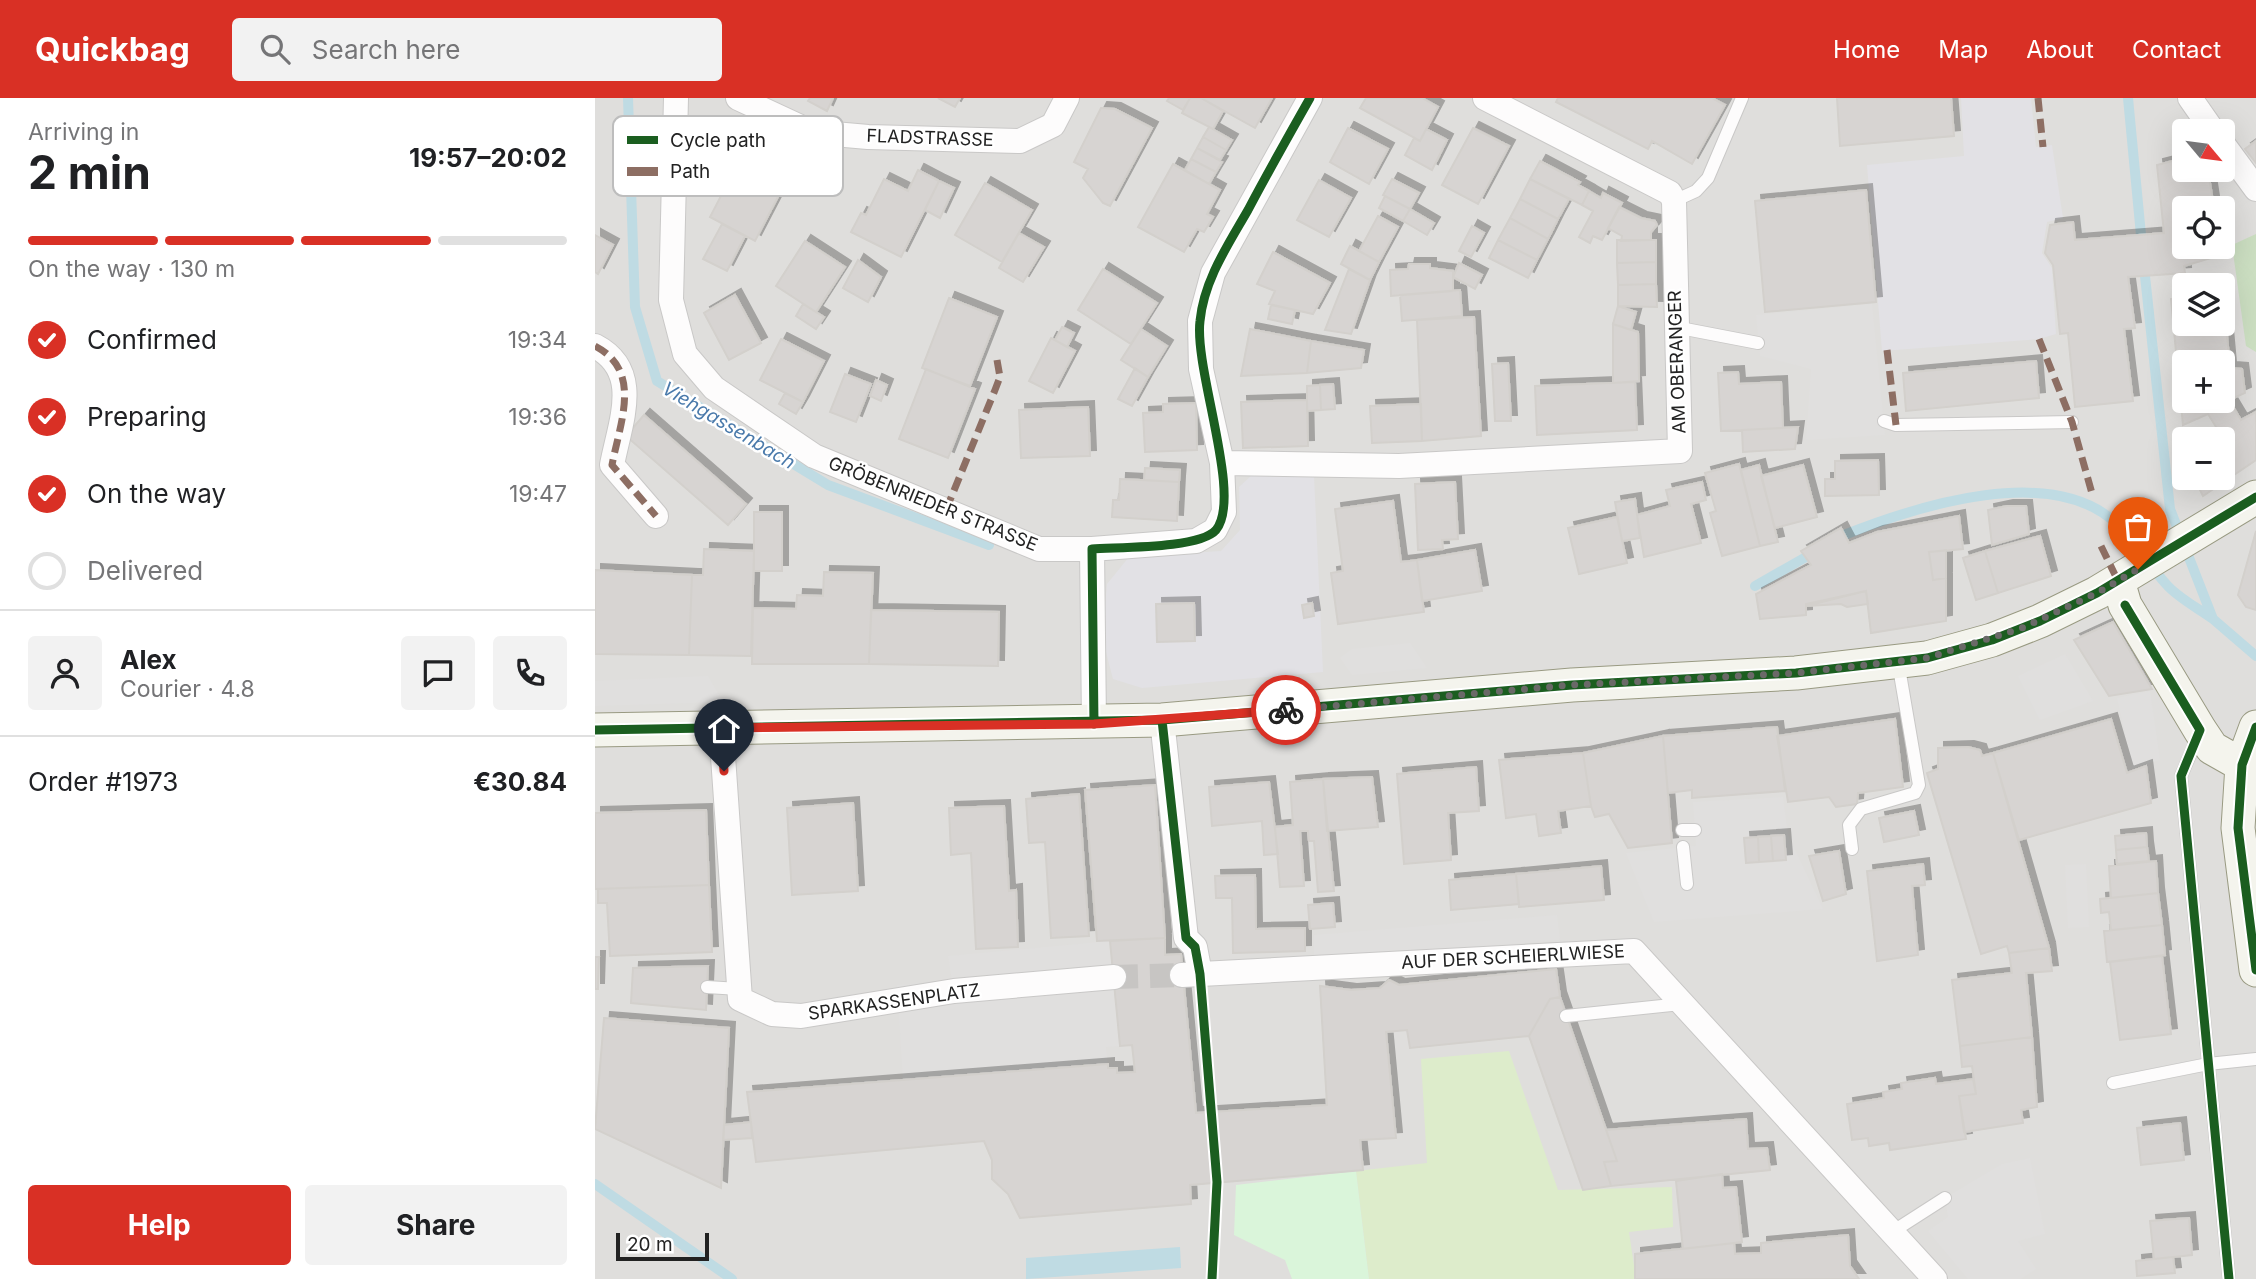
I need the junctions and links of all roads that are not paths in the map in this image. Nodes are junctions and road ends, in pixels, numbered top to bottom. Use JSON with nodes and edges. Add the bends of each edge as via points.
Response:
{"nodes":[{"id":1,"x":675,"y":98,"type":"edge"},
{"id":2,"x":738,"y":98,"type":"edge"},
{"id":3,"x":1067,"y":98,"type":"edge"},
{"id":4,"x":1310,"y":98,"type":"edge"},
{"id":5,"x":1485,"y":98,"type":"edge"},
{"id":6,"x":1742,"y":98,"type":"edge"},
{"id":7,"x":2190,"y":98,"type":"edge"},
{"id":8,"x":675,"y":116,"type":"edge"},
{"id":9,"x":777,"y":116,"type":"edge"},
{"id":10,"x":2205,"y":119,"type":"edge"},
{"id":11,"x":843,"y":135,"type":"edge"},
{"id":12,"x":2235,"y":160,"type":"edge"},
{"id":13,"x":2256,"y":189,"type":"edge"},
{"id":14,"x":673,"y":196,"type":"edge"},
{"id":15,"x":1674,"y":201,"type":"junction"},
{"id":16,"x":1675,"y":327,"type":"junction"},
{"id":17,"x":1758,"y":343,"type":"dead end"},
{"id":18,"x":595,"y":346,"type":"edge"},
{"id":19,"x":1884,"y":421,"type":"dead end"},
{"id":20,"x":2072,"y":422,"type":"dead end"},
{"id":21,"x":1222,"y":463,"type":"junction"},
{"id":22,"x":2256,"y":497,"type":"edge"},
{"id":23,"x":656,"y":516,"type":"dead end"},
{"id":24,"x":1092,"y":549,"type":"junction"},
{"id":25,"x":2128,"y":575,"type":"junction"},
{"id":26,"x":1898,"y":662,"type":"junction"},
{"id":27,"x":1162,"y":720,"type":"junction"},
{"id":28,"x":1094,"y":724,"type":"junction"},
{"id":29,"x":2256,"y":727,"type":"edge"},
{"id":30,"x":721,"y":728,"type":"junction"},
{"id":31,"x":595,"y":730,"type":"edge"},
{"id":32,"x":2200,"y":730,"type":"junction"},
{"id":33,"x":2242,"y":765,"type":"junction"},
{"id":34,"x":1683,"y":847,"type":"dead end"},
{"id":35,"x":1853,"y":849,"type":"dead end"},
{"id":36,"x":1687,"y":884,"type":"dead end"},
{"id":37,"x":2256,"y":970,"type":"edge"},
{"id":38,"x":1114,"y":977,"type":"tunnel mouth"},
{"id":39,"x":707,"y":987,"type":"dead end"},
{"id":40,"x":739,"y":989,"type":"junction"},
{"id":41,"x":1685,"y":1003,"type":"junction"},
{"id":42,"x":1566,"y":1016,"type":"dead end"},
{"id":43,"x":2256,"y":1059,"type":"edge"},
{"id":44,"x":2208,"y":1063,"type":"junction"},
{"id":45,"x":2113,"y":1083,"type":"dead end"},
{"id":46,"x":1945,"y":1198,"type":"dead end"},
{"id":47,"x":1892,"y":1232,"type":"junction"},
{"id":48,"x":1935,"y":1279,"type":"edge"},
{"id":49,"x":2229,"y":1279,"type":"edge"}],
"edges":[{"from":1,"to":8,"type":"street","name":"GRÖBENRIEDER STRASSE"},
{"from":2,"to":9,"type":"street","name":"FLADSTRASSE"},
{"from":3,"to":11,"type":"street","name":"FLADSTRASSE","via":[[1053,125],[1020,141]]},
{"from":4,"to":21,"type":"street","name":"GRÖBENRIEDER STRASSE","via":[[1213,273],[1200,321],[1202,369]]},
{"from":5,"to":15,"type":"street","via":[[1670,193]]},
{"from":6,"to":15,"type":"lane","via":[[1708,178],[1696,191]]},
{"from":7,"to":10,"type":"street"},
{"from":12,"to":13,"type":"street"},
{"from":14,"to":24,"type":"street","name":"GRÖBENRIEDER STRASSE","via":[[671,300],[684,355],[714,388],[814,456],[1039,549]]},
{"from":15,"to":16,"type":"street","name":"AM OBERANGER"},
{"from":16,"to":17,"type":"lane"},
{"from":16,"to":21,"type":"street","name":"AM OBERANGER","via":[[1680,451],[1399,466]]},
{"from":18,"to":23,"type":"street","via":[[623,371],[626,395],[612,465]]},
{"from":19,"to":20,"type":"lane","via":[[1896,425]]},
{"from":21,"to":24,"type":"street","name":"GRÖBENRIEDER STRASSE","via":[[1224,512],[1215,530],[1196,541]]},
{"from":22,"to":25,"type":"main road"},
{"from":24,"to":28,"type":"street"},
{"from":25,"to":26,"type":"main road","via":[[1993,640]]},
{"from":25,"to":32,"type":"main road","via":[[2125,605]]},
{"from":26,"to":27,"type":"main road"},
{"from":26,"to":35,"type":"lane","via":[[1919,785],[1915,793],[1861,810],[1849,825]]},
{"from":27,"to":28,"type":"main road"},
{"from":27,"to":41,"type":"street","name":"AUF DER SCHEIERLWIESE","via":[[1186,938],[1195,947],[1191,974],[1634,951]]},
{"from":28,"to":30,"type":"main road"},
{"from":29,"to":33,"type":"main road"},
{"from":30,"to":31,"type":"main road"},
{"from":30,"to":40,"type":"street"},
{"from":32,"to":33,"type":"main road","via":[[2212,748]]},
{"from":32,"to":44,"type":"lane","via":[[2181,776]]},
{"from":33,"to":37,"type":"main road","via":[[2238,828]]},
{"from":34,"to":36,"type":"lane"},
{"from":38,"to":40,"type":"street","name":"SPARKASSENPLATZ","via":[[954,991],[801,1016],[772,1014],[740,999]]},
{"from":39,"to":40,"type":"lane"},
{"from":41,"to":42,"type":"lane"},
{"from":41,"to":47,"type":"street","name":"AUF DER SCHEIERLWIESE"},
{"from":43,"to":44,"type":"lane"},
{"from":44,"to":45,"type":"lane"},
{"from":44,"to":49,"type":"lane"},
{"from":46,"to":47,"type":"lane"},
{"from":47,"to":48,"type":"street","name":"AUF DER SCHEIERLWIESE"}]}
